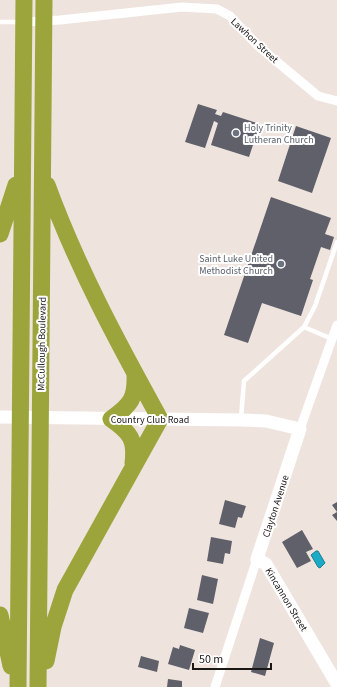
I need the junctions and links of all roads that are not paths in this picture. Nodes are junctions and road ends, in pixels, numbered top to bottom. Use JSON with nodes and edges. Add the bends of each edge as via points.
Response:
{"nodes":[{"id":1,"x":24,"y":0,"type":"edge"},
{"id":2,"x":44,"y":0,"type":"edge"},
{"id":3,"x":167,"y":4,"type":"edge"},
{"id":4,"x":44,"y":21,"type":"junction"},
{"id":5,"x":0,"y":22,"type":"edge"},
{"id":6,"x":24,"y":22,"type":"junction"},
{"id":7,"x":337,"y":101,"type":"edge"},
{"id":8,"x":22,"y":161,"type":"junction"},
{"id":9,"x":43,"y":175,"type":"junction"},
{"id":10,"x":0,"y":234,"type":"edge"},
{"id":11,"x":337,"y":242,"type":"edge"},
{"id":12,"x":337,"y":325,"type":"edge"},
{"id":13,"x":304,"y":327,"type":"junction"},
{"id":14,"x":332,"y":339,"type":"junction"},
{"id":15,"x":135,"y":374,"type":"junction"},
{"id":16,"x":0,"y":417,"type":"edge"},
{"id":17,"x":111,"y":419,"type":"junction"},
{"id":18,"x":160,"y":419,"type":"junction"},
{"id":19,"x":241,"y":420,"type":"junction"},
{"id":20,"x":300,"y":429,"type":"junction"},
{"id":21,"x":133,"y":468,"type":"junction"},
{"id":22,"x":257,"y":559,"type":"junction"},
{"id":23,"x":0,"y":615,"type":"edge"},
{"id":24,"x":337,"y":684,"type":"edge"},
{"id":25,"x":17,"y":687,"type":"edge"},
{"id":26,"x":38,"y":687,"type":"edge"},
{"id":27,"x":42,"y":687,"type":"edge"},
{"id":28,"x":215,"y":687,"type":"edge"}],
"edges":[{"from":1,"to":6,"type":"highway","name":"McCullough Boulevard"},
{"from":2,"to":4,"type":"highway","name":"McCullough Boulevard"},
{"from":3,"to":4,"type":"street","name":"Lawhon Street"},
{"from":3,"to":7,"type":"street","name":"Lawhon Street","via":[[210,8],[223,12],[257,45],[318,96]]},
{"from":4,"to":6,"type":"street","name":"Lawhon Street"},
{"from":4,"to":9,"type":"highway","name":"McCullough Boulevard"},
{"from":5,"to":6,"type":"lane"},
{"from":6,"to":8,"type":"highway","name":"McCullough Boulevard"},
{"from":8,"to":10,"type":"highway"},
{"from":8,"to":25,"type":"highway","name":"McCullough Boulevard"},
{"from":9,"to":15,"type":"highway","via":[[63,228]]},
{"from":9,"to":26,"type":"highway","name":"McCullough Boulevard"},
{"from":11,"to":13,"type":"lane","via":[[315,306]]},
{"from":12,"to":14,"type":"street","name":"Clayton Avenue"},
{"from":13,"to":14,"type":"lane"},
{"from":13,"to":19,"type":"lane","via":[[244,381]]},
{"from":14,"to":20,"type":"street","name":"Clayton Avenue"},
{"from":15,"to":17,"type":"highway","via":[[135,389],[131,400],[125,410]]},
{"from":15,"to":18,"type":"highway"},
{"from":16,"to":17,"type":"street","name":"Country Club Road"},
{"from":17,"to":18,"type":"street","name":"Country Club Road"},
{"from":17,"to":21,"type":"highway","via":[[123,427],[131,438],[135,450]]},
{"from":18,"to":19,"type":"street","name":"Country Club Road"},
{"from":18,"to":21,"type":"highway"},
{"from":19,"to":20,"type":"street","name":"Country Club Road","via":[[266,421]]},
{"from":20,"to":22,"type":"street","name":"Clayton Avenue"},
{"from":21,"to":27,"type":"highway","via":[[65,590],[47,649]]},
{"from":22,"to":24,"type":"street","name":"Kincannon Street","via":[[266,564]]},
{"from":22,"to":28,"type":"street","name":"Clayton Avenue"},
{"from":23,"to":25,"type":"highway"}]}
